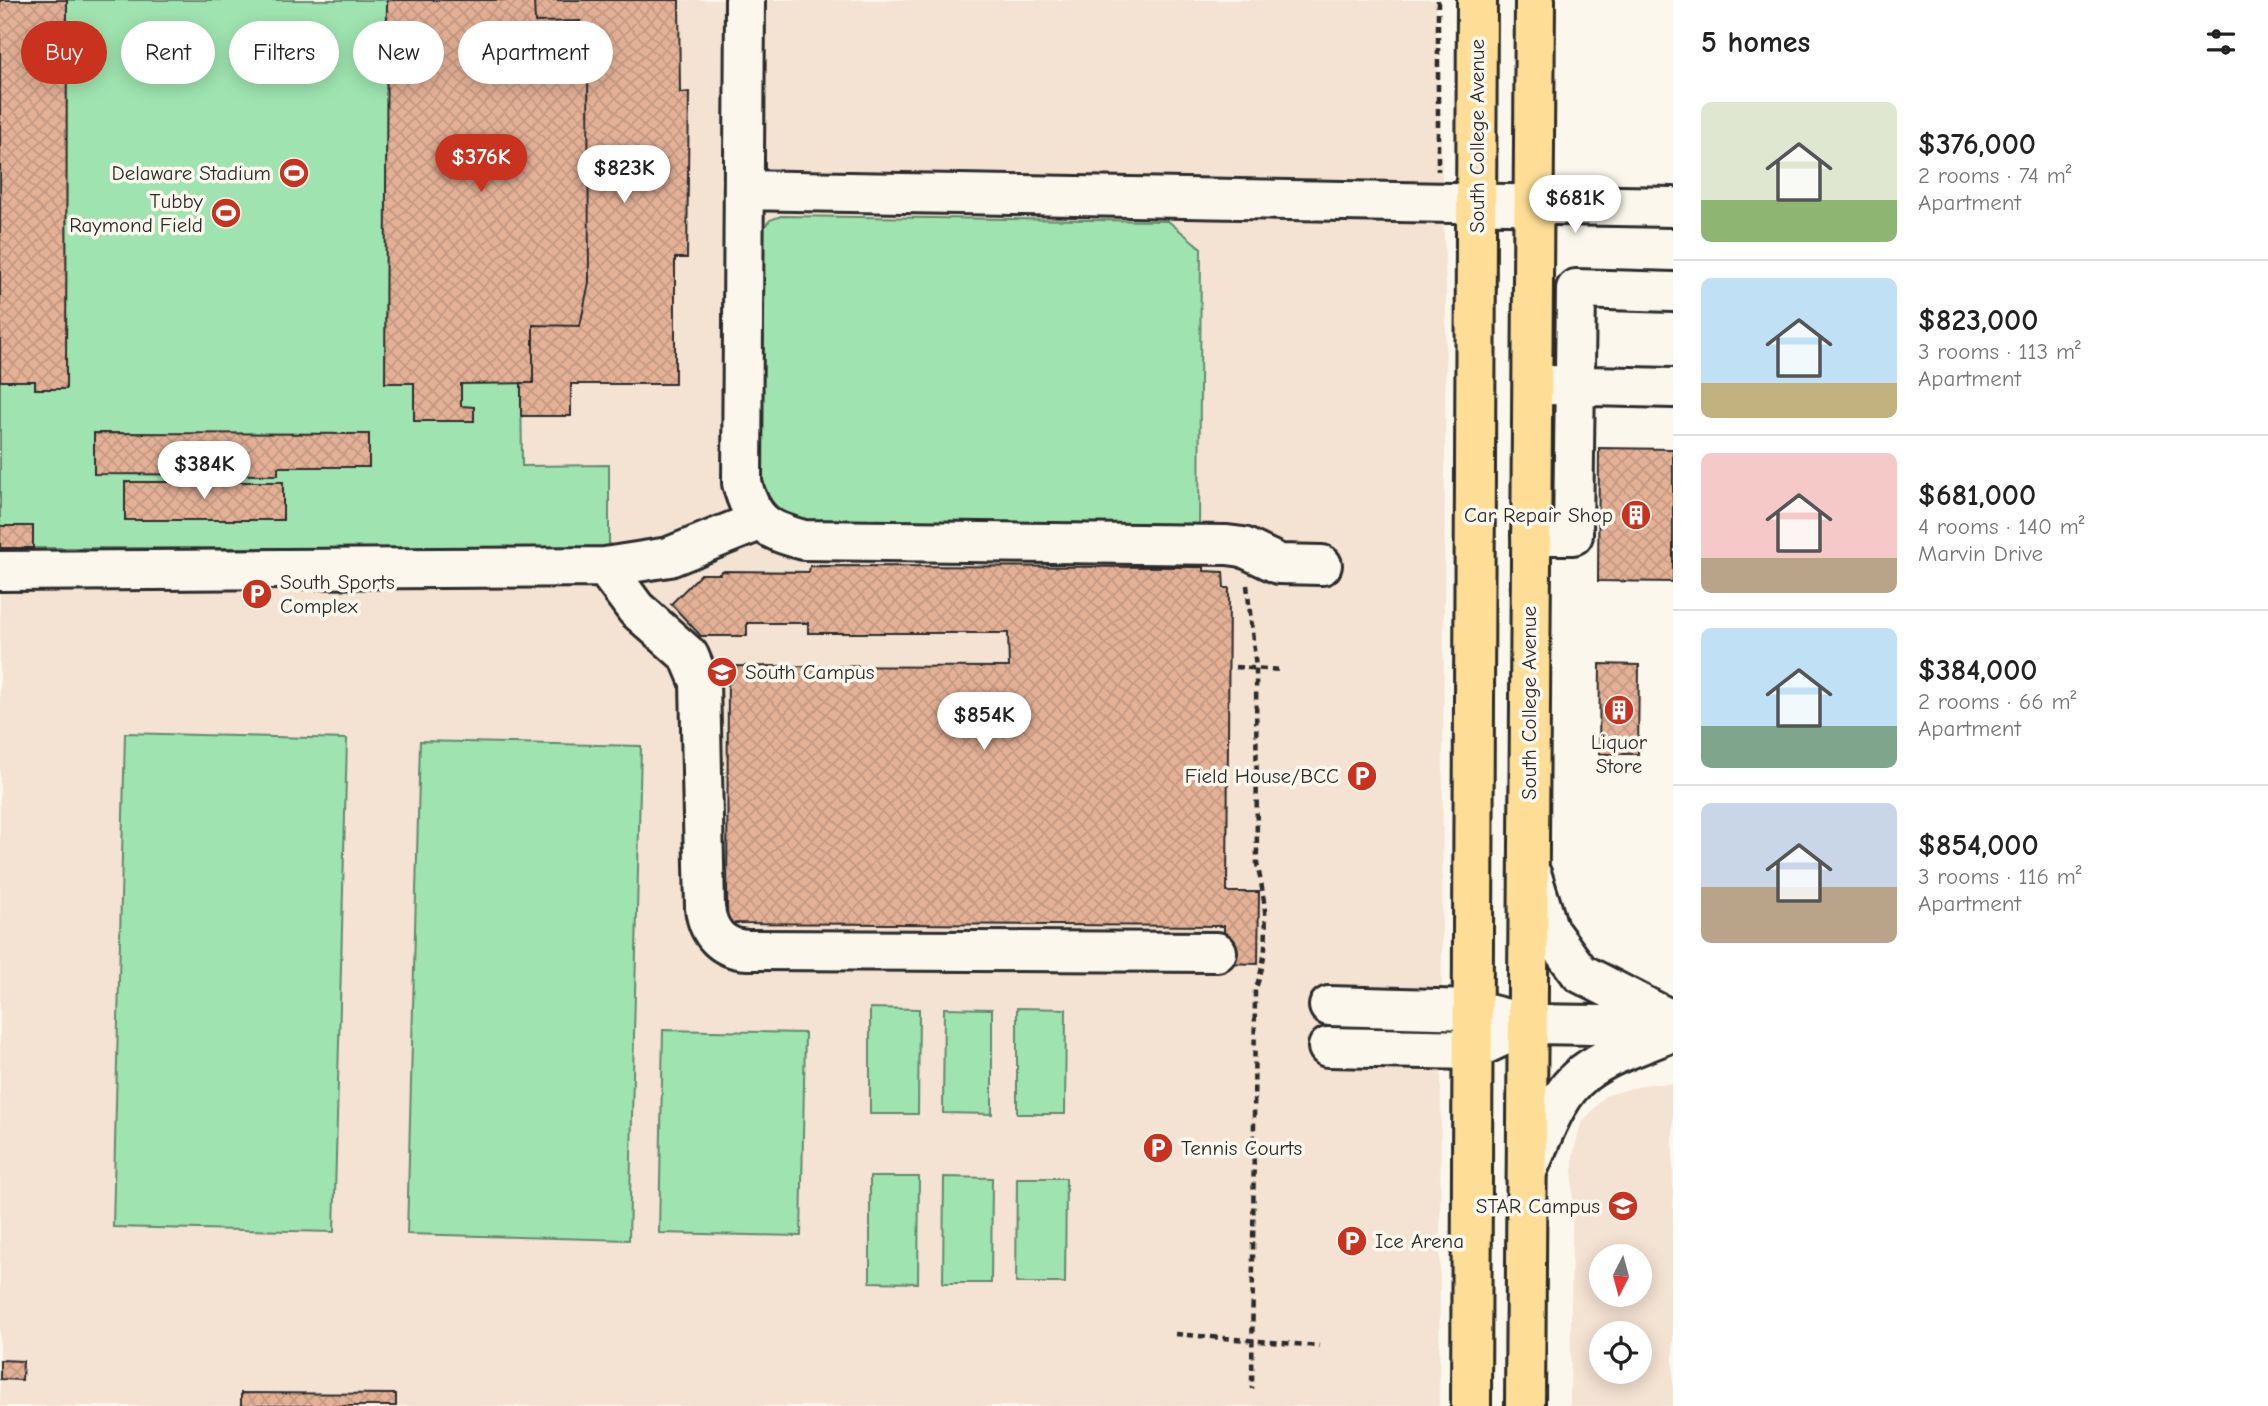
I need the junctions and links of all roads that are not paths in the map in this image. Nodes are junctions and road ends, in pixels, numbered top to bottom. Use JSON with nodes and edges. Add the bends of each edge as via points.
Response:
{"nodes":[{"id":1,"x":745,"y":0,"type":"edge"},
{"id":2,"x":1477,"y":0,"type":"edge"},
{"id":3,"x":1535,"y":0,"type":"edge"},
{"id":4,"x":745,"y":190,"type":"junction"},
{"id":5,"x":1478,"y":203,"type":"junction"},
{"id":6,"x":1533,"y":204,"type":"junction"},
{"id":7,"x":1673,"y":207,"type":"edge"},
{"id":8,"x":1673,"y":292,"type":"edge"},
{"id":9,"x":1532,"y":385,"type":"junction"},
{"id":10,"x":1574,"y":386,"type":"junction"},
{"id":11,"x":1673,"y":388,"type":"edge"},
{"id":12,"x":1531,"y":440,"type":"junction"},
{"id":13,"x":1574,"y":440,"type":"junction"},
{"id":14,"x":759,"y":521,"type":"junction"},
{"id":15,"x":1531,"y":535,"type":"junction"},
{"id":16,"x":1322,"y":565,"type":"dead end"},
{"id":17,"x":605,"y":567,"type":"junction"},
{"id":18,"x":0,"y":571,"type":"edge"},
{"id":19,"x":1528,"y":864,"type":"junction"},
{"id":20,"x":1217,"y":952,"type":"dead end"},
{"id":21,"x":1329,"y":1006,"type":"dead end"},
{"id":22,"x":1472,"y":1010,"type":"junction"},
{"id":23,"x":1527,"y":1024,"type":"junction"},
{"id":24,"x":1673,"y":1026,"type":"edge"},
{"id":25,"x":1328,"y":1047,"type":"dead end"},
{"id":26,"x":1472,"y":1050,"type":"junction"},
{"id":27,"x":1527,"y":1171,"type":"junction"},
{"id":28,"x":1471,"y":1406,"type":"edge"},
{"id":29,"x":1525,"y":1406,"type":"edge"}],
"edges":[{"from":1,"to":4,"type":"street"},
{"from":2,"to":5,"type":"main road","name":"South College Avenue"},
{"from":3,"to":6,"type":"main road","name":"South College Avenue"},
{"from":4,"to":5,"type":"street"},
{"from":4,"to":14,"type":"street","via":[[742,483],[747,504]]},
{"from":5,"to":6,"type":"street"},
{"from":5,"to":22,"type":"main road","name":"South College Avenue"},
{"from":6,"to":7,"type":"street"},
{"from":6,"to":9,"type":"main road","name":"South College Avenue"},
{"from":8,"to":10,"type":"street","via":[[1576,289]]},
{"from":9,"to":10,"type":"street"},
{"from":9,"to":12,"type":"main road","name":"South College Avenue"},
{"from":10,"to":11,"type":"street"},
{"from":10,"to":13,"type":"street"},
{"from":12,"to":13,"type":"street"},
{"from":12,"to":15,"type":"main road","name":"South College Avenue"},
{"from":13,"to":15,"type":"street","via":[[1573,535]]},
{"from":14,"to":16,"type":"street","via":[[775,532],[804,540],[1210,544],[1243,547],[1279,564]]},
{"from":14,"to":17,"type":"street","via":[[669,557]]},
{"from":15,"to":19,"type":"main road","name":"South College Avenue"},
{"from":17,"to":18,"type":"street"},
{"from":17,"to":20,"type":"street","via":[[636,609],[689,656],[700,682],[707,928],[734,950]]},
{"from":19,"to":23,"type":"main road","name":"South College Avenue"},
{"from":19,"to":24,"type":"street","via":[[1549,931],[1580,973]]},
{"from":21,"to":22,"type":"street"},
{"from":22,"to":23,"type":"street"},
{"from":22,"to":26,"type":"main road","name":"South College Avenue"},
{"from":23,"to":24,"type":"street"},
{"from":23,"to":26,"type":"street"},
{"from":23,"to":27,"type":"main road","name":"South College Avenue"},
{"from":24,"to":27,"type":"street","via":[[1583,1074],[1555,1112]]},
{"from":25,"to":26,"type":"street"},
{"from":26,"to":28,"type":"main road","name":"South College Avenue"},
{"from":27,"to":29,"type":"main road","name":"South College Avenue"}]}
